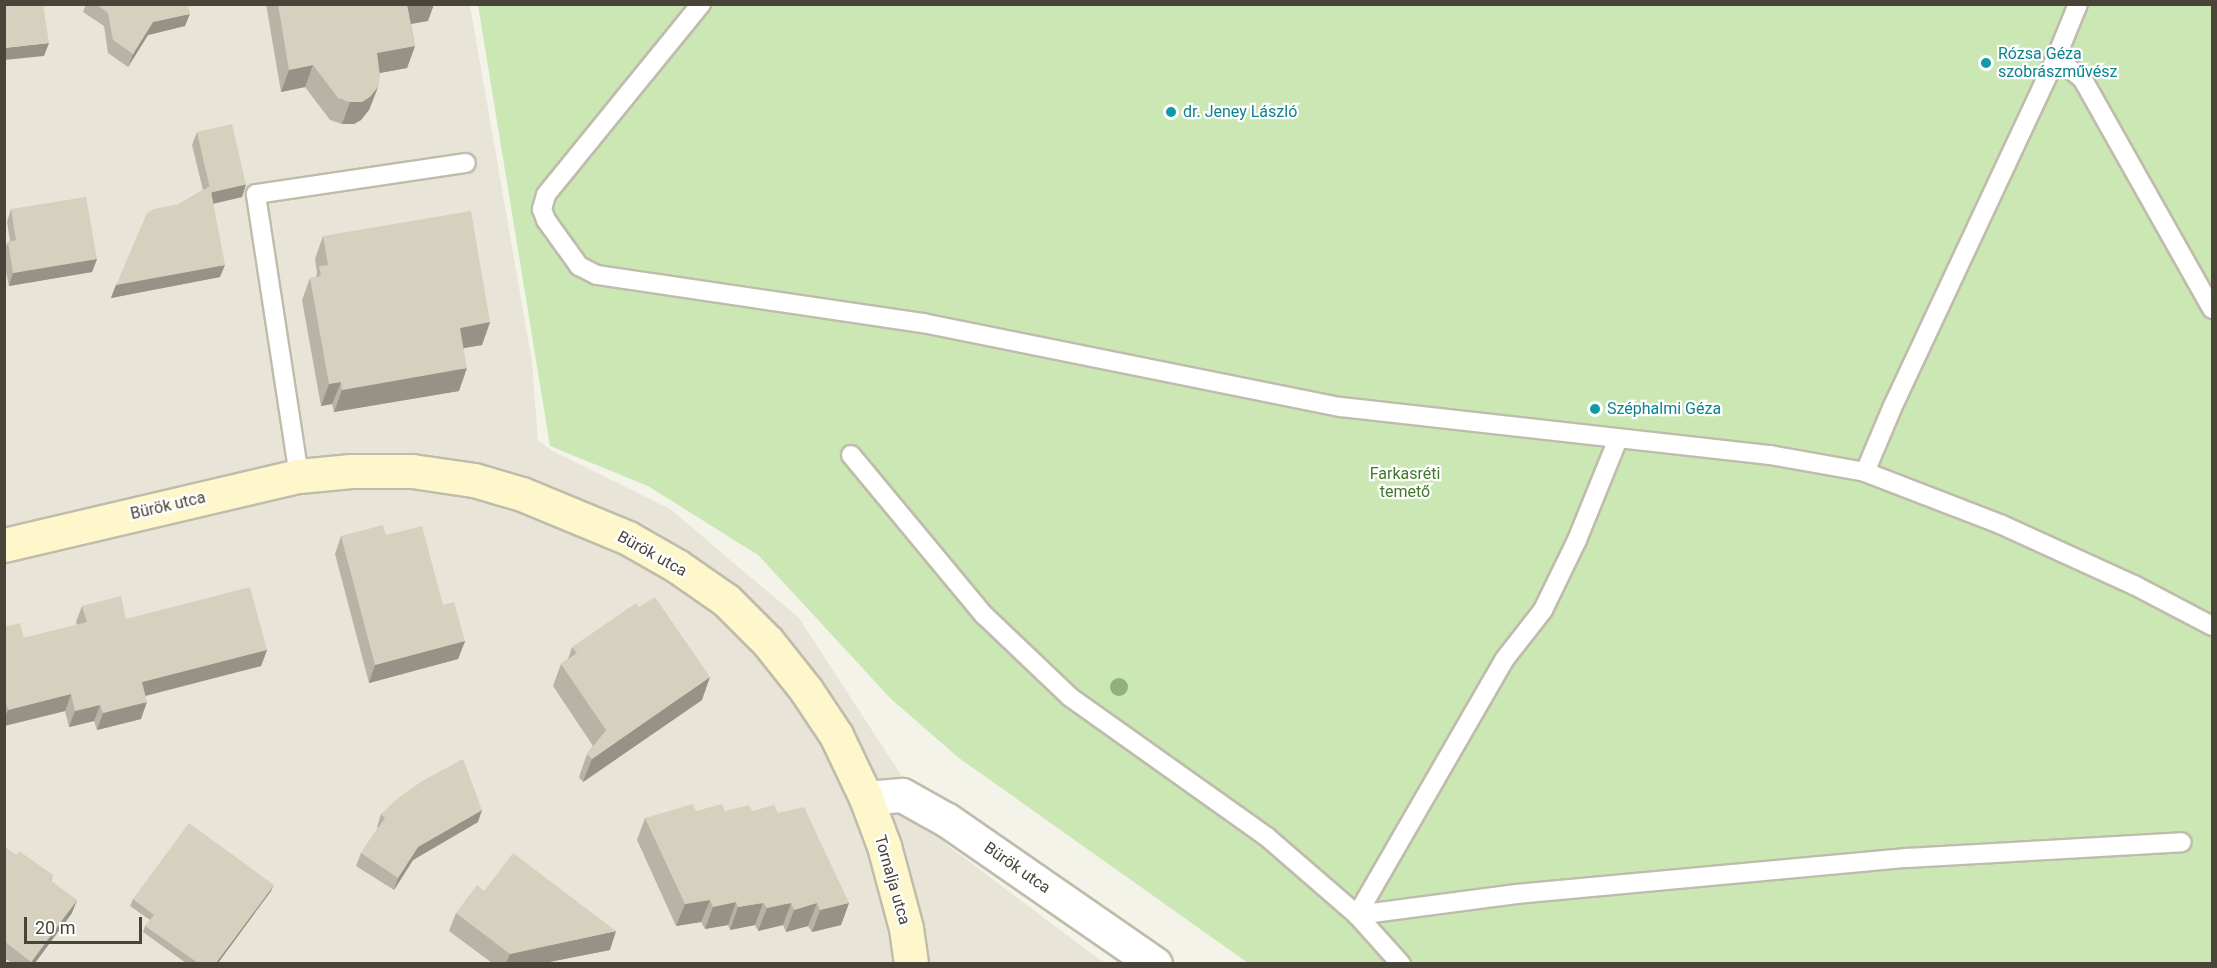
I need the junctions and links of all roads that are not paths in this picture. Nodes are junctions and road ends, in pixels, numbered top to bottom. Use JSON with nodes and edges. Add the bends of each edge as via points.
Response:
{"nodes":[{"id":1,"x":701,"y":4,"type":"edge"},
{"id":2,"x":2078,"y":4,"type":"edge"},
{"id":3,"x":2056,"y":57,"type":"junction"},
{"id":4,"x":466,"y":163,"type":"dead end"},
{"id":5,"x":2212,"y":309,"type":"edge"},
{"id":6,"x":1618,"y":440,"type":"junction"},
{"id":7,"x":851,"y":455,"type":"dead end"},
{"id":8,"x":1865,"y":472,"type":"junction"},
{"id":9,"x":299,"y":476,"type":"junction"},
{"id":10,"x":4,"y":545,"type":"edge"},
{"id":11,"x":2212,"y":626,"type":"edge"},
{"id":12,"x":866,"y":798,"type":"junction"},
{"id":13,"x":2182,"y":842,"type":"dead end"},
{"id":14,"x":1357,"y":915,"type":"junction"},
{"id":15,"x":911,"y":963,"type":"edge"},
{"id":16,"x":1155,"y":963,"type":"edge"},
{"id":17,"x":1401,"y":963,"type":"edge"}],
"edges":[{"from":1,"to":6,"type":"lane","via":[[546,195],[542,209],[546,220],[579,266],[597,275],[923,323],[1341,407]]},
{"from":2,"to":3,"type":"lane"},
{"from":3,"to":5,"type":"lane","via":[[2082,78]]},
{"from":3,"to":8,"type":"lane"},
{"from":4,"to":9,"type":"lane","via":[[256,194]]},
{"from":6,"to":8,"type":"lane","via":[[1770,455]]},
{"from":6,"to":14,"type":"lane","via":[[1543,610],[1504,660]]},
{"from":7,"to":14,"type":"lane","via":[[984,615],[1070,697],[1267,837]]},
{"from":8,"to":11,"type":"lane","via":[[2000,524],[2134,585]]},
{"from":9,"to":10,"type":"street","name":"Bürök utca"},
{"from":9,"to":12,"type":"street","name":"Bürök utca","via":[[412,471],[474,480],[571,513],[677,566],[726,600],[774,650],[836,735]]},
{"from":12,"to":15,"type":"street","name":"Tornalja utca","via":[[896,885]]},
{"from":12,"to":16,"type":"street","name":"Bürök utca","via":[[902,795],[947,820]]},
{"from":13,"to":14,"type":"lane","via":[[1908,858],[1517,894]]},
{"from":14,"to":17,"type":"lane"}]}
